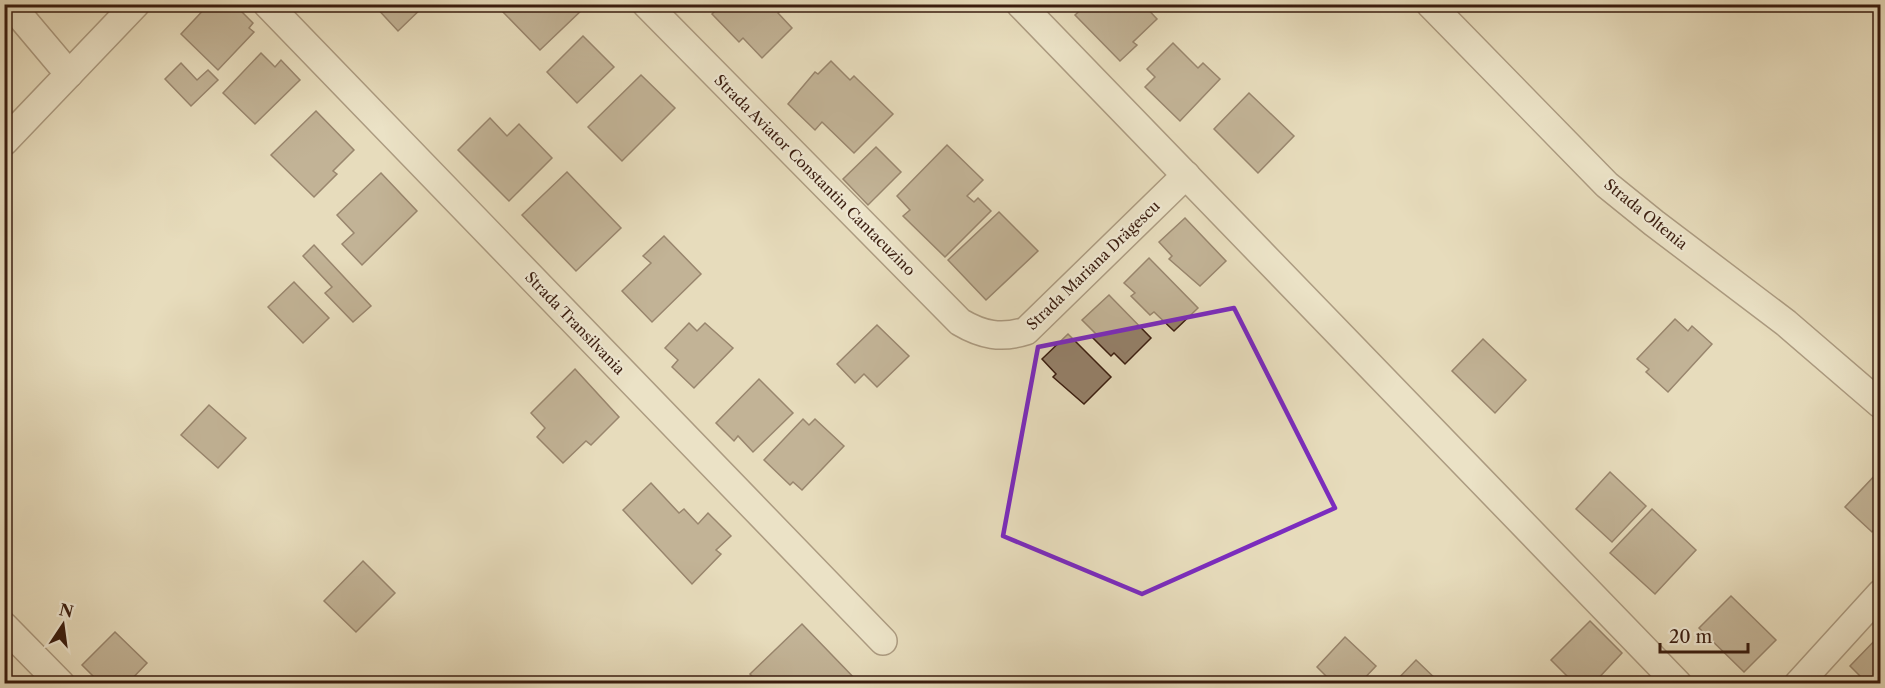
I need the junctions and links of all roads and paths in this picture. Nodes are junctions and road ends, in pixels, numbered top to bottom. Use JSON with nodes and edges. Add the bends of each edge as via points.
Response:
{"nodes":[{"id":1,"x":10,"y":4,"type":"edge"},
{"id":2,"x":136,"y":4,"type":"edge"},
{"id":3,"x":267,"y":4,"type":"edge"},
{"id":4,"x":646,"y":4,"type":"edge"},
{"id":5,"x":1020,"y":4,"type":"edge"},
{"id":6,"x":1430,"y":4,"type":"edge"},
{"id":7,"x":69,"y":74,"type":"junction"},
{"id":8,"x":4,"y":142,"type":"edge"},
{"id":9,"x":1186,"y":176,"type":"junction"},
{"id":10,"x":991,"y":335,"type":"joint"},
{"id":11,"x":1881,"y":404,"type":"edge"},
{"id":12,"x":1881,"y":594,"type":"edge"},
{"id":13,"x":4,"y":626,"type":"edge"},
{"id":14,"x":883,"y":641,"type":"dead end"},
{"id":15,"x":62,"y":684,"type":"edge"},
{"id":16,"x":1678,"y":684,"type":"edge"},
{"id":17,"x":1798,"y":684,"type":"edge"}],
"edges":[{"from":1,"to":7,"type":"street"},
{"from":2,"to":7,"type":"street"},
{"from":3,"to":14,"type":"street","name":"Strada Transilvania"},
{"from":4,"to":10,"type":"street","name":"Strada Aviator Constantin Cantacuzino","via":[[960,322]]},
{"from":5,"to":9,"type":"street"},
{"from":6,"to":11,"type":"street","name":"Strada Oltenia","via":[[1607,185],[1786,323]]},
{"from":7,"to":8,"type":"street"},
{"from":9,"to":10,"type":"street","name":"Strada Mariana Drăgescu","via":[[1026,332],[1009,337]]},
{"from":9,"to":16,"type":"street"},
{"from":12,"to":17,"type":"street"},
{"from":13,"to":15,"type":"street"}]}
